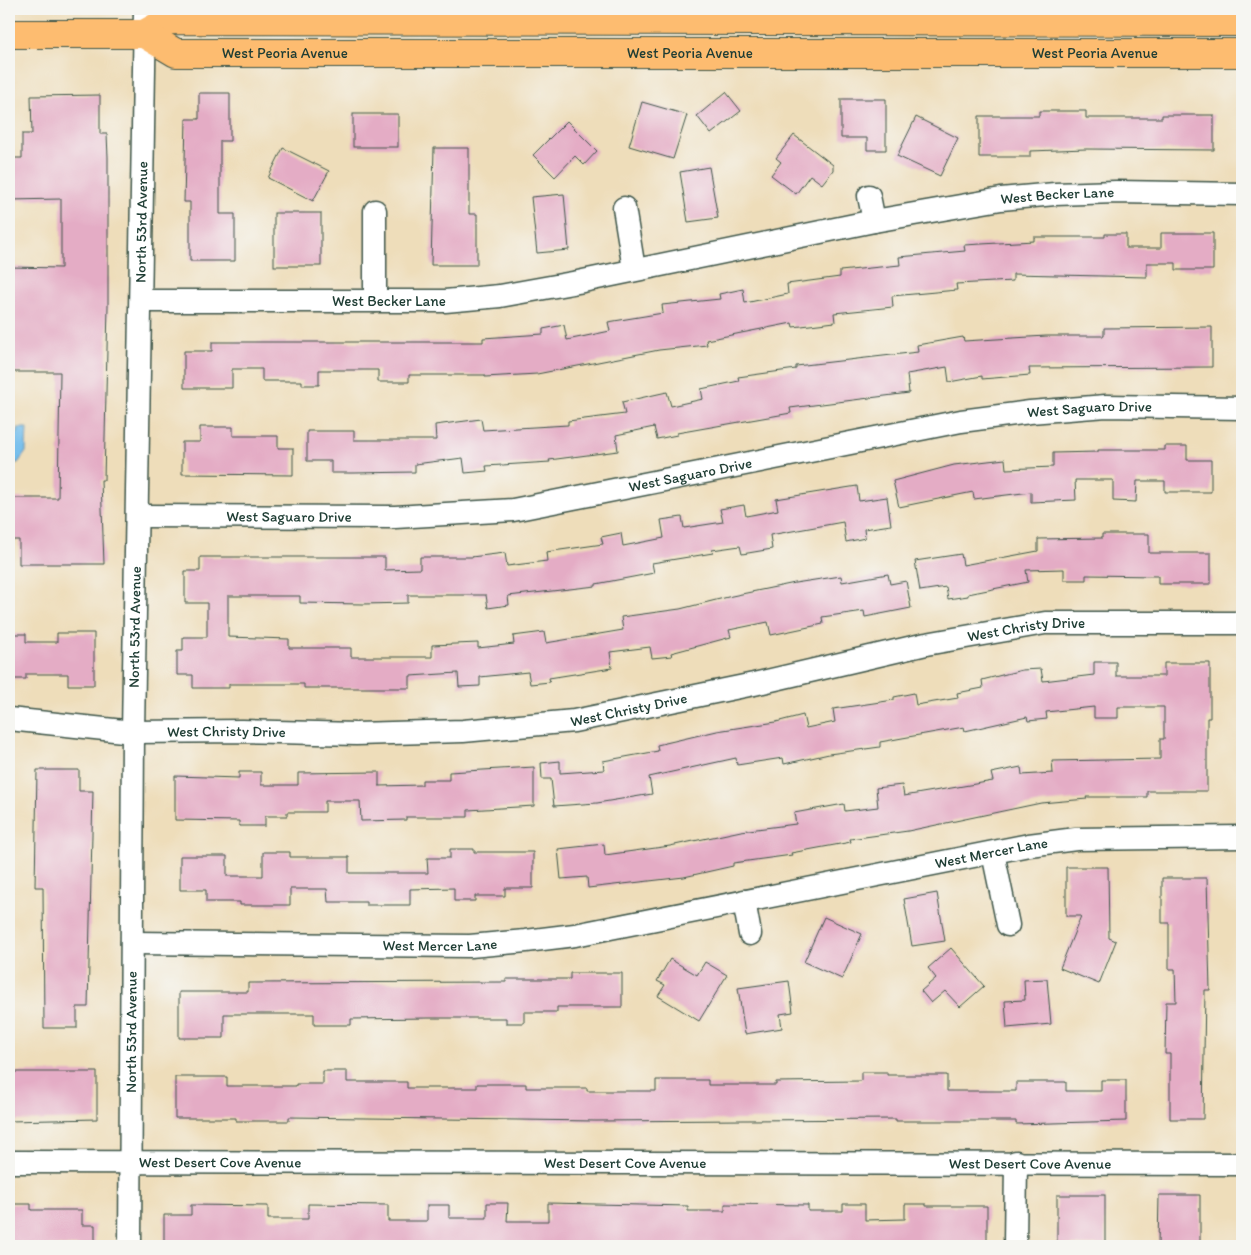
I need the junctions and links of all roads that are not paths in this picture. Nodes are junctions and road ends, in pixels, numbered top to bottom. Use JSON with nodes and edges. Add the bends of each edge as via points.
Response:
{"nodes":[{"id":1,"x":741,"y":14,"type":"edge"},
{"id":2,"x":144,"y":21,"type":"edge"},
{"id":3,"x":1242,"y":22,"type":"edge"},
{"id":4,"x":9,"y":34,"type":"edge"},
{"id":5,"x":741,"y":53,"type":"junction"},
{"id":6,"x":1242,"y":53,"type":"edge"},
{"id":7,"x":1242,"y":194,"type":"edge"},
{"id":8,"x":869,"y":196,"type":"dead end"},
{"id":9,"x":624,"y":208,"type":"dead end"},
{"id":10,"x":375,"y":211,"type":"dead end"},
{"id":11,"x":874,"y":221,"type":"junction"},
{"id":12,"x":634,"y":269,"type":"junction"},
{"id":13,"x":141,"y":301,"type":"junction"},
{"id":14,"x":375,"y":301,"type":"junction"},
{"id":15,"x":1242,"y":408,"type":"edge"},
{"id":16,"x":138,"y":516,"type":"junction"},
{"id":17,"x":1242,"y":622,"type":"edge"},
{"id":18,"x":9,"y":718,"type":"edge"},
{"id":19,"x":133,"y":732,"type":"junction"},
{"id":20,"x":1242,"y":837,"type":"edge"},
{"id":21,"x":993,"y":853,"type":"junction"},
{"id":22,"x":744,"y":901,"type":"junction"},
{"id":23,"x":1008,"y":925,"type":"dead end"},
{"id":24,"x":750,"y":934,"type":"dead end"},
{"id":25,"x":132,"y":943,"type":"junction"},
{"id":26,"x":9,"y":1162,"type":"edge"},
{"id":27,"x":130,"y":1162,"type":"junction"},
{"id":28,"x":1016,"y":1162,"type":"junction"},
{"id":29,"x":1242,"y":1164,"type":"edge"},
{"id":30,"x":130,"y":1246,"type":"edge"},
{"id":31,"x":1015,"y":1246,"type":"edge"}],
"edges":[{"from":1,"to":2,"type":"main road"},
{"from":1,"to":3,"type":"main road"},
{"from":1,"to":5,"type":"street"},
{"from":2,"to":4,"type":"main road"},
{"from":2,"to":5,"type":"main road","name":"West Peoria Avenue","via":[[176,53]]},
{"from":2,"to":13,"type":"street","name":"North 53rd Avenue"},
{"from":5,"to":6,"type":"main road","name":"West Peoria Avenue"},
{"from":7,"to":11,"type":"street","name":"West Becker Lane","via":[[1055,194]]},
{"from":8,"to":11,"type":"street"},
{"from":9,"to":12,"type":"street"},
{"from":10,"to":14,"type":"street"},
{"from":11,"to":12,"type":"street","name":"West Becker Lane"},
{"from":12,"to":14,"type":"street","name":"West Becker Lane","via":[[500,296],[444,301]]},
{"from":13,"to":14,"type":"street","name":"West Becker Lane"},
{"from":13,"to":16,"type":"street","name":"North 53rd Avenue"},
{"from":15,"to":16,"type":"street","name":"West Saguaro Drive","via":[[1106,406],[961,421],[560,503],[505,511],[395,517]]},
{"from":16,"to":19,"type":"street","name":"North 53rd Avenue"},
{"from":17,"to":19,"type":"street","name":"West Christy Drive","via":[[1044,622],[926,644],[574,721],[434,732],[356,734]]},
{"from":18,"to":19,"type":"street","name":"West Christy Drive"},
{"from":19,"to":25,"type":"street","name":"North 53rd Avenue"},
{"from":20,"to":21,"type":"street","name":"West Mercer Lane","via":[[1076,839]]},
{"from":21,"to":22,"type":"street","name":"West Mercer Lane"},
{"from":21,"to":23,"type":"street"},
{"from":22,"to":24,"type":"street"},
{"from":22,"to":25,"type":"street","name":"West Mercer Lane","via":[[575,935],[470,946]]},
{"from":25,"to":27,"type":"street","name":"North 53rd Avenue"},
{"from":26,"to":27,"type":"street","name":"West Desert Cove Avenue"},
{"from":27,"to":28,"type":"street","name":"West Desert Cove Avenue"},
{"from":27,"to":30,"type":"street","name":"North 53rd Avenue"},
{"from":28,"to":29,"type":"street","name":"West Desert Cove Avenue"},
{"from":28,"to":31,"type":"street"}]}
